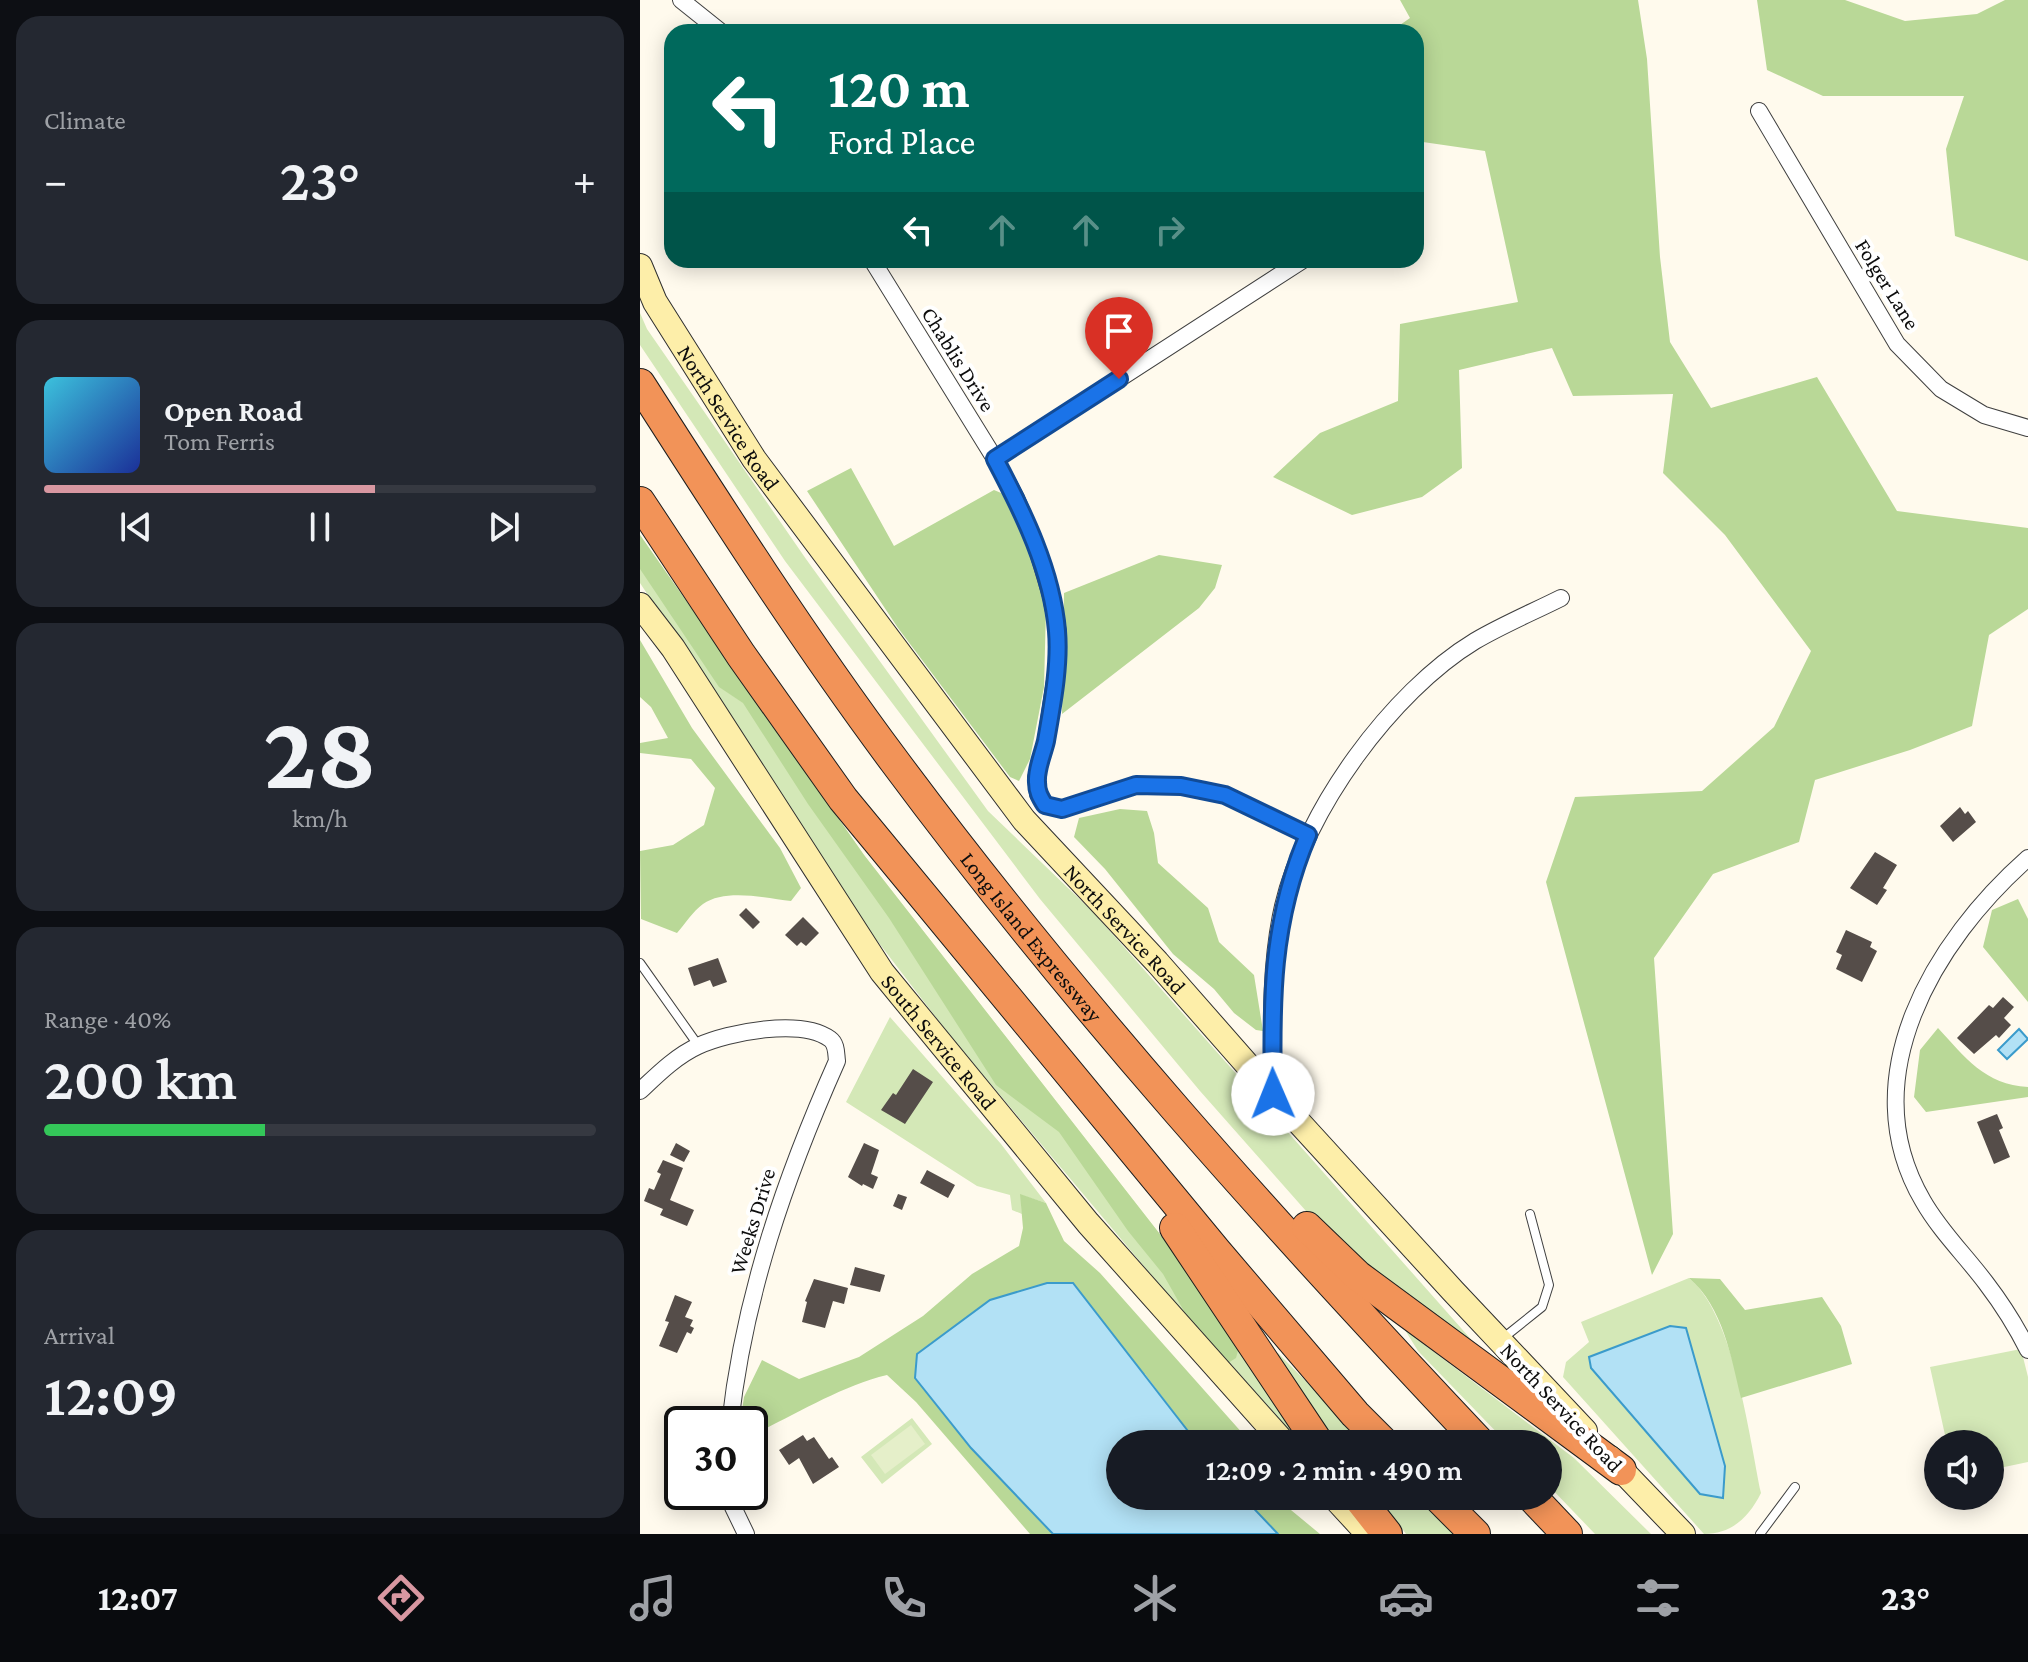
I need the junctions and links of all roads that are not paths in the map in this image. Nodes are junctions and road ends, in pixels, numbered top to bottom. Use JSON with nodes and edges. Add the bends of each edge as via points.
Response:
{"nodes":[{"id":1,"x":681,"y":0,"type":"edge"},
{"id":2,"x":711,"y":24,"type":"edge"},
{"id":3,"x":1759,"y":111,"type":"dead end"},
{"id":4,"x":640,"y":266,"type":"edge"},
{"id":5,"x":877,"y":268,"type":"edge"},
{"id":6,"x":1286,"y":268,"type":"edge"},
{"id":7,"x":640,"y":384,"type":"edge"},
{"id":8,"x":2028,"y":428,"type":"edge"},
{"id":9,"x":995,"y":459,"type":"junction"},
{"id":10,"x":640,"y":502,"type":"edge"},
{"id":11,"x":1561,"y":598,"type":"dead end"},
{"id":12,"x":640,"y":605,"type":"edge"},
{"id":13,"x":1308,"y":835,"type":"junction"},
{"id":14,"x":2028,"y":858,"type":"edge"},
{"id":15,"x":640,"y":963,"type":"edge"},
{"id":16,"x":698,"y":1046,"type":"junction"},
{"id":17,"x":1129,"y":1057,"type":"junction"},
{"id":18,"x":640,"y":1091,"type":"edge"},
{"id":19,"x":1273,"y":1094,"type":"junction"},
{"id":20,"x":1134,"y":1153,"type":"junction"},
{"id":21,"x":1530,"y":1214,"type":"dead end"},
{"id":22,"x":1500,"y":1341,"type":"junction"},
{"id":23,"x":2028,"y":1350,"type":"edge"},
{"id":24,"x":732,"y":1406,"type":"edge"},
{"id":25,"x":1273,"y":1430,"type":"edge"},
{"id":26,"x":1310,"y":1430,"type":"edge"},
{"id":27,"x":1371,"y":1430,"type":"edge"},
{"id":28,"x":1468,"y":1430,"type":"edge"},
{"id":29,"x":1621,"y":1470,"type":"junction"},
{"id":30,"x":1795,"y":1487,"type":"dead end"},
{"id":31,"x":734,"y":1510,"type":"edge"},
{"id":32,"x":1346,"y":1510,"type":"edge"},
{"id":33,"x":1368,"y":1510,"type":"edge"},
{"id":34,"x":1451,"y":1510,"type":"edge"},
{"id":35,"x":1544,"y":1510,"type":"edge"},
{"id":36,"x":746,"y":1534,"type":"edge"},
{"id":37,"x":1368,"y":1534,"type":"edge"},
{"id":38,"x":1387,"y":1534,"type":"edge"},
{"id":39,"x":1475,"y":1534,"type":"edge"},
{"id":40,"x":1567,"y":1534,"type":"edge"},
{"id":41,"x":1683,"y":1534,"type":"edge"},
{"id":42,"x":1760,"y":1534,"type":"edge"}],
"edges":[{"from":1,"to":2,"type":"street"},
{"from":3,"to":8,"type":"street","name":"Folger Lane","via":[[1897,344],[1941,389],[1984,415]]},
{"from":4,"to":19,"type":"main road","name":"North Service Road","via":[[655,302],[754,459],[1024,820]]},
{"from":5,"to":9,"type":"street","name":"Chablis Drive"},
{"from":6,"to":9,"type":"street"},
{"from":7,"to":17,"type":"highway","name":"Long Island Expressway","via":[[894,761]]},
{"from":9,"to":13,"type":"street","name":"Chablis Drive","via":[[1036,546],[1058,632],[1057,667],[1036,778],[1045,805],[1062,809],[1136,785],[1181,786],[1225,795]]},
{"from":10,"to":20,"type":"highway","via":[[843,799]]},
{"from":11,"to":13,"type":"street","via":[[1474,641],[1396,705]]},
{"from":12,"to":25,"type":"main road","name":"South Service Road","via":[[882,972],[1088,1223]]},
{"from":13,"to":19,"type":"street","via":[[1292,871],[1275,957]]},
{"from":14,"to":23,"type":"street","via":[[1996,887],[1940,958],[1918,1001],[1895,1090],[1905,1165],[1922,1200],[1985,1282]]},
{"from":15,"to":16,"type":"lane"},
{"from":16,"to":18,"type":"street"},
{"from":16,"to":24,"type":"street","name":"Weeks Drive","via":[[764,1029],[800,1028],[830,1039],[836,1047],[837,1061],[801,1143],[759,1267]]},
{"from":17,"to":28,"type":"highway","name":"Long Island Expressway"},
{"from":17,"to":29,"type":"highway","via":[[1358,1276]]},
{"from":19,"to":22,"type":"main road","name":"North Service Road"},
{"from":20,"to":26,"type":"highway","via":[[1166,1214]]},
{"from":20,"to":27,"type":"highway"},
{"from":21,"to":22,"type":"lane","via":[[1549,1285],[1542,1307]]},
{"from":22,"to":29,"type":"main road","name":"North Service Road"},
{"from":29,"to":41,"type":"main road","name":"North Service Road"},
{"from":30,"to":42,"type":"lane"},
{"from":31,"to":36,"type":"street"},
{"from":32,"to":37,"type":"main road"},
{"from":33,"to":38,"type":"highway"},
{"from":34,"to":39,"type":"highway"},
{"from":35,"to":40,"type":"highway"}]}
